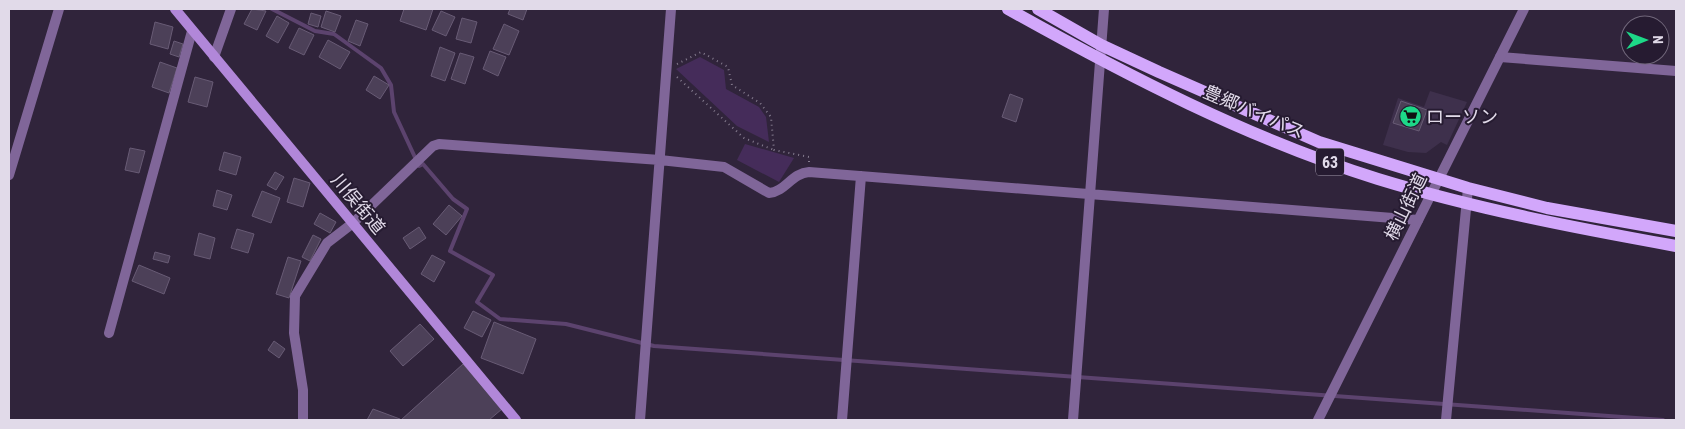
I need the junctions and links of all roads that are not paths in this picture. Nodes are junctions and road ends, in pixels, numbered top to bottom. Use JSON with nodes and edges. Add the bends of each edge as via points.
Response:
{"nodes":[{"id":1,"x":59,"y":9,"type":"edge"},
{"id":2,"x":175,"y":9,"type":"edge"},
{"id":3,"x":232,"y":9,"type":"edge"},
{"id":4,"x":672,"y":9,"type":"edge"},
{"id":5,"x":1008,"y":9,"type":"edge"},
{"id":6,"x":1038,"y":9,"type":"edge"},
{"id":7,"x":1104,"y":9,"type":"edge"},
{"id":8,"x":1524,"y":9,"type":"edge"},
{"id":9,"x":192,"y":30,"type":"junction"},
{"id":10,"x":1101,"y":44,"type":"junction"},
{"id":11,"x":214,"y":57,"type":"junction"},
{"id":12,"x":1500,"y":57,"type":"junction"},
{"id":13,"x":1102,"y":61,"type":"junction"},
{"id":14,"x":1676,"y":71,"type":"edge"},
{"id":15,"x":660,"y":160,"type":"junction"},
{"id":16,"x":9,"y":175,"type":"edge"},
{"id":17,"x":861,"y":176,"type":"junction"},
{"id":18,"x":1438,"y":177,"type":"junction"},
{"id":19,"x":1468,"y":188,"type":"junction"},
{"id":20,"x":1431,"y":193,"type":"junction"},
{"id":21,"x":1090,"y":194,"type":"junction"},
{"id":22,"x":1465,"y":204,"type":"junction"},
{"id":23,"x":1418,"y":220,"type":"junction"},
{"id":24,"x":353,"y":223,"type":"junction"},
{"id":25,"x":1676,"y":231,"type":"edge"},
{"id":26,"x":1676,"y":246,"type":"edge"},
{"id":27,"x":109,"y":333,"type":"dead end"},
{"id":28,"x":303,"y":420,"type":"edge"},
{"id":29,"x":516,"y":420,"type":"edge"},
{"id":30,"x":640,"y":420,"type":"edge"},
{"id":31,"x":842,"y":420,"type":"edge"},
{"id":32,"x":1073,"y":420,"type":"edge"},
{"id":33,"x":1318,"y":420,"type":"edge"},
{"id":34,"x":1446,"y":420,"type":"edge"}],
"edges":[{"from":1,"to":16,"type":"street"},
{"from":2,"to":9,"type":"main road","name":"川俣街道"},
{"from":3,"to":11,"type":"street"},
{"from":4,"to":15,"type":"street"},
{"from":5,"to":13,"type":"main road","name":"豊郷バイパス","number":"63"},
{"from":6,"to":10,"type":"main road","name":"豊郷バイパス","number":"63"},
{"from":7,"to":10,"type":"street"},
{"from":8,"to":12,"type":"street","name":"横山街道"},
{"from":9,"to":11,"type":"main road","name":"川俣街道"},
{"from":9,"to":27,"type":"street"},
{"from":10,"to":13,"type":"street"},
{"from":10,"to":18,"type":"main road","name":"豊郷バイパス","number":"63","via":[[1319,142]]},
{"from":11,"to":24,"type":"main road","name":"川俣街道"},
{"from":12,"to":14,"type":"street"},
{"from":12,"to":18,"type":"street","name":"横山街道"},
{"from":13,"to":20,"type":"main road","name":"豊郷バイパス","number":"63","via":[[1186,102],[1315,157]]},
{"from":13,"to":21,"type":"street"},
{"from":15,"to":17,"type":"street","via":[[724,167],[769,193],[776,192],[801,172]]},
{"from":15,"to":24,"type":"street","via":[[439,144],[433,146]]},
{"from":15,"to":30,"type":"street"},
{"from":17,"to":21,"type":"street"},
{"from":17,"to":31,"type":"street"},
{"from":18,"to":19,"type":"main road","name":"豊郷バイパス","number":"63"},
{"from":18,"to":20,"type":"street","name":"横山街道"},
{"from":19,"to":22,"type":"street"},
{"from":19,"to":25,"type":"main road","name":"豊郷バイパス","number":"63","via":[[1547,208]]},
{"from":20,"to":22,"type":"main road","name":"豊郷バイパス","number":"63"},
{"from":20,"to":23,"type":"street","name":"横山街道"},
{"from":21,"to":23,"type":"street"},
{"from":21,"to":32,"type":"street"},
{"from":22,"to":26,"type":"main road","name":"豊郷バイパス","number":"63"},
{"from":22,"to":34,"type":"street"},
{"from":23,"to":33,"type":"street","name":"横山街道"},
{"from":24,"to":28,"type":"street","via":[[326,243],[295,296],[294,333],[303,390]]},
{"from":24,"to":29,"type":"main road","name":"川俣街道"}]}
